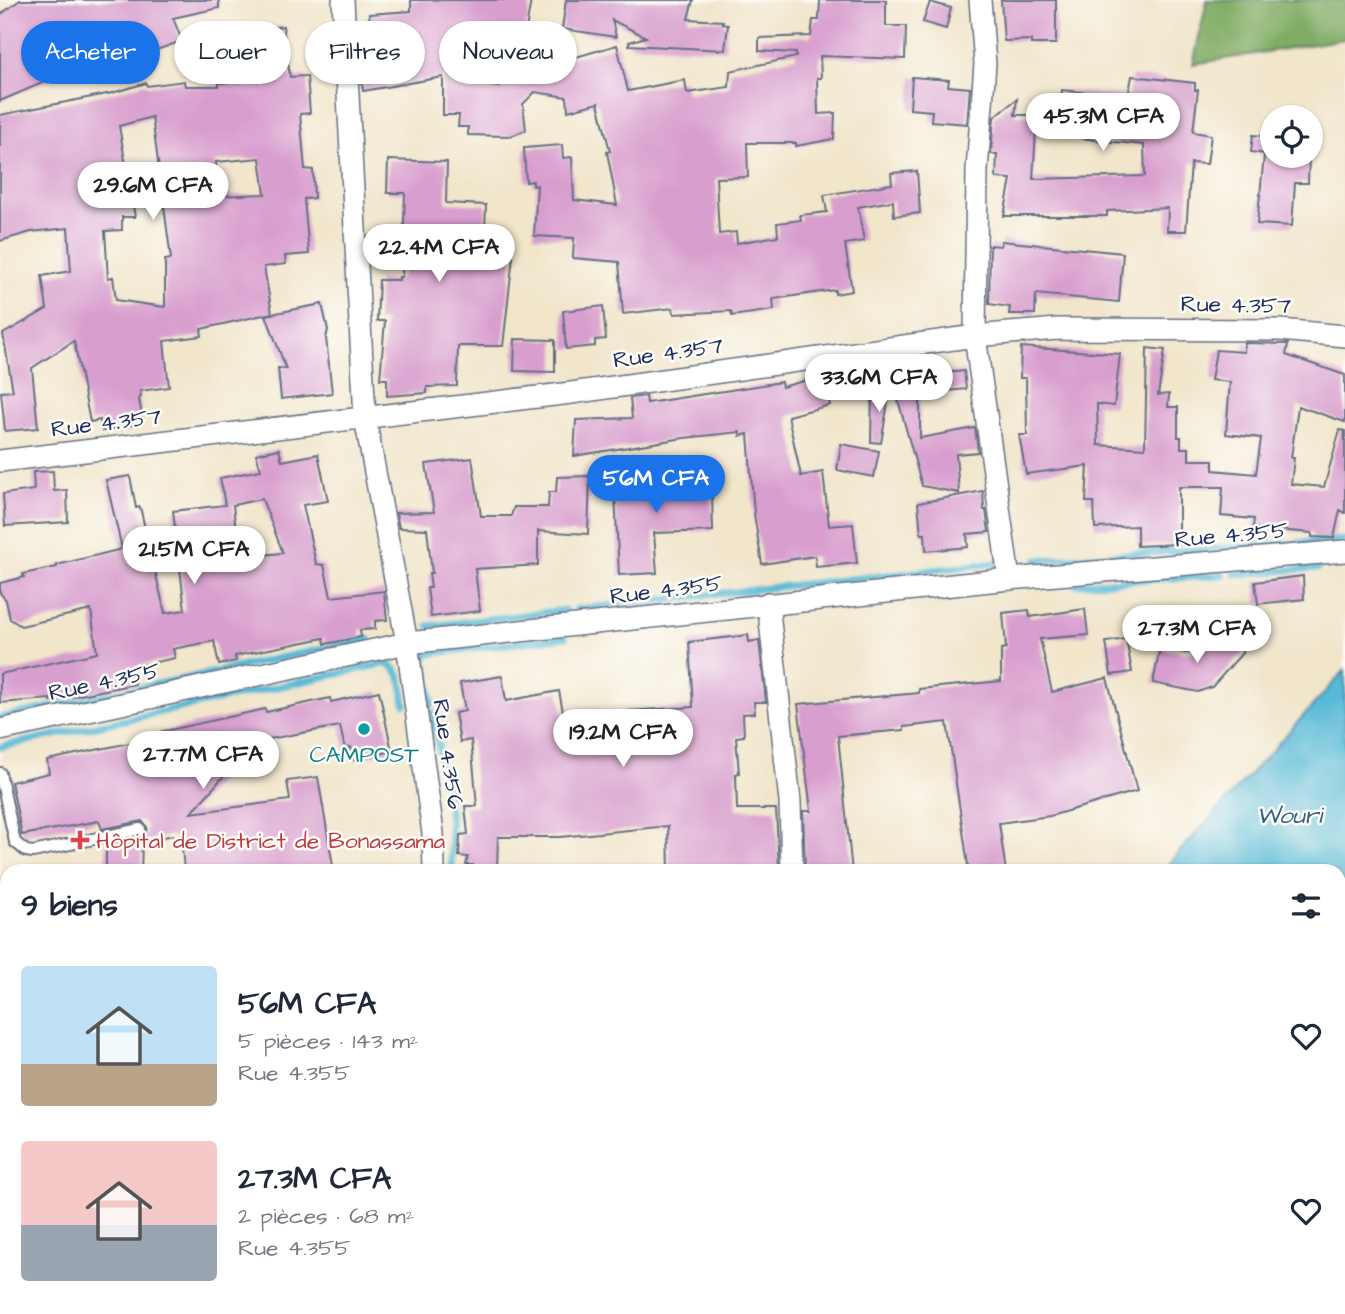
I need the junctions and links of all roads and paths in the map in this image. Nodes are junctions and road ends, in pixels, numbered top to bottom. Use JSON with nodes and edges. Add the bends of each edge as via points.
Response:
{"nodes":[{"id":1,"x":343,"y":0,"type":"edge"},
{"id":2,"x":980,"y":0,"type":"edge"},
{"id":3,"x":975,"y":336,"type":"junction"},
{"id":4,"x":1345,"y":336,"type":"edge"},
{"id":5,"x":365,"y":418,"type":"junction"},
{"id":6,"x":0,"y":461,"type":"edge"},
{"id":7,"x":1345,"y":551,"type":"edge"},
{"id":8,"x":1009,"y":579,"type":"junction"},
{"id":9,"x":768,"y":603,"type":"junction"},
{"id":10,"x":407,"y":643,"type":"junction"},
{"id":11,"x":0,"y":730,"type":"edge"},
{"id":12,"x":0,"y":773,"type":"edge"},
{"id":13,"x":141,"y":829,"type":"dead end"},
{"id":14,"x":434,"y":864,"type":"edge"},
{"id":15,"x":792,"y":864,"type":"edge"}],
"edges":[{"from":1,"to":5,"type":"street","name":"Rue 4.356"},
{"from":2,"to":3,"type":"street","via":[[985,64],[977,170]]},
{"from":3,"to":4,"type":"street","name":"Rue 4.357","via":[[1057,329],[1280,330]]},
{"from":3,"to":5,"type":"street","name":"Rue 4.357"},
{"from":3,"to":8,"type":"street"},
{"from":5,"to":6,"type":"street","name":"Rue 4.357"},
{"from":5,"to":10,"type":"street","name":"Rue 4.356"},
{"from":7,"to":8,"type":"street","name":"Rue 4.355"},
{"from":8,"to":9,"type":"street","name":"Rue 4.355"},
{"from":9,"to":10,"type":"street","name":"Rue 4.355"},
{"from":9,"to":15,"type":"street","via":[[790,801]]},
{"from":10,"to":11,"type":"street","name":"Rue 4.355"},
{"from":10,"to":14,"type":"street","name":"Rue 4.356"},
{"from":12,"to":13,"type":"lane","via":[[15,842],[26,851]]}]}
